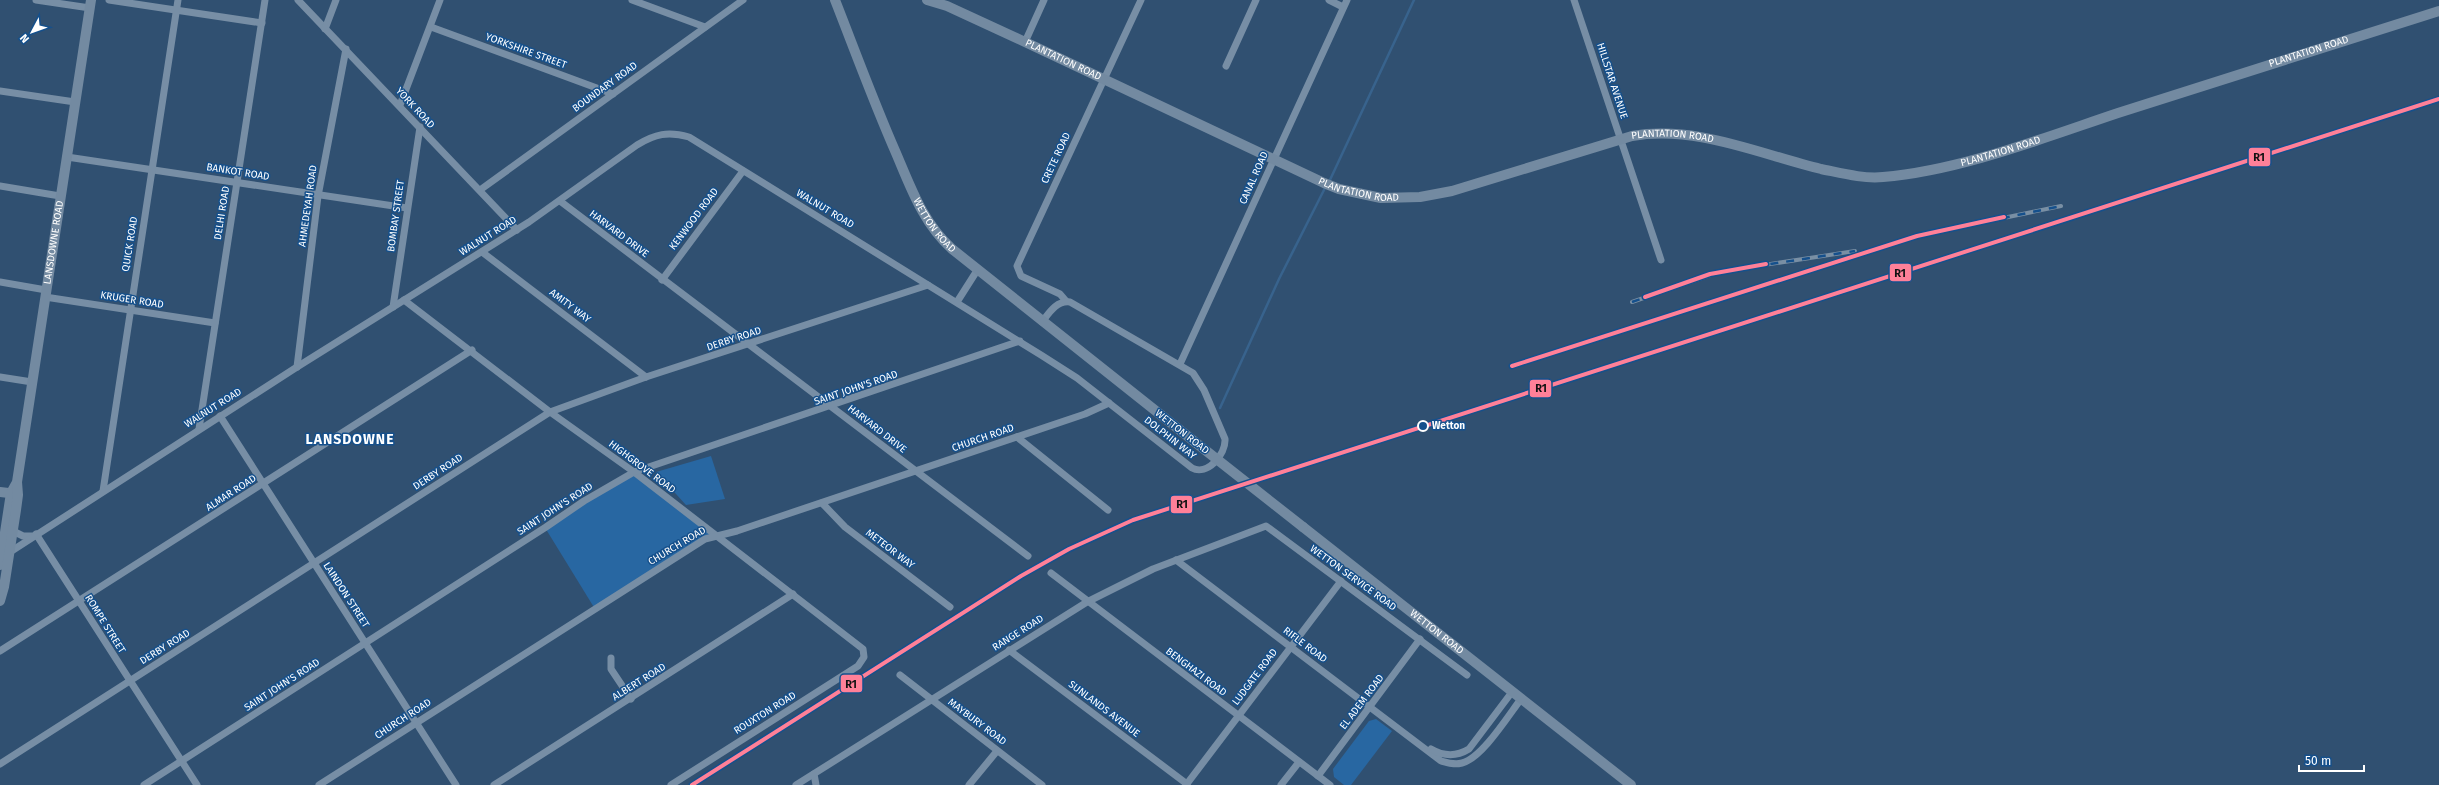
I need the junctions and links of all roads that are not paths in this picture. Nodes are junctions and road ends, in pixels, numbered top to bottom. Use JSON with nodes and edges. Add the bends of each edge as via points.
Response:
{"nodes":[{"id":1,"x":36,"y":0,"type":"edge"},
{"id":2,"x":109,"y":0,"type":"edge"},
{"id":3,"x":178,"y":0,"type":"edge"},
{"id":4,"x":265,"y":0,"type":"edge"},
{"id":5,"x":298,"y":0,"type":"edge"},
{"id":6,"x":336,"y":0,"type":"edge"},
{"id":7,"x":440,"y":0,"type":"edge"},
{"id":8,"x":632,"y":0,"type":"edge"},
{"id":9,"x":743,"y":0,"type":"edge"},
{"id":10,"x":835,"y":0,"type":"edge"},
{"id":11,"x":927,"y":0,"type":"edge"},
{"id":12,"x":1044,"y":0,"type":"edge"},
{"id":13,"x":1141,"y":0,"type":"edge"},
{"id":14,"x":1256,"y":0,"type":"edge"},
{"id":15,"x":1329,"y":0,"type":"edge"},
{"id":16,"x":1347,"y":0,"type":"edge"},
{"id":17,"x":1574,"y":0,"type":"edge"},
{"id":18,"x":948,"y":3,"type":"edge"},
{"id":19,"x":90,"y":4,"type":"edge"},
{"id":20,"x":1343,"y":7,"type":"junction"},
{"id":21,"x":177,"y":9,"type":"junction"},
{"id":22,"x":2439,"y":11,"type":"edge"},
{"id":23,"x":262,"y":22,"type":"junction"},
{"id":24,"x":705,"y":26,"type":"junction"},
{"id":25,"x":431,"y":27,"type":"junction"},
{"id":26,"x":325,"y":29,"type":"junction"},
{"id":27,"x":1025,"y":42,"type":"junction"},
{"id":28,"x":346,"y":49,"type":"junction"},
{"id":29,"x":1226,"y":66,"type":"dead end"},
{"id":30,"x":1104,"y":79,"type":"junction"},
{"id":31,"x":0,"y":91,"type":"edge"},
{"id":32,"x":613,"y":94,"type":"junction"},
{"id":33,"x":75,"y":102,"type":"junction"},
{"id":34,"x":400,"y":105,"type":"junction"},
{"id":35,"x":420,"y":127,"type":"junction"},
{"id":36,"x":1620,"y":140,"type":"junction"},
{"id":37,"x":67,"y":157,"type":"junction"},
{"id":38,"x":1274,"y":159,"type":"junction"},
{"id":39,"x":152,"y":169,"type":"junction"},
{"id":40,"x":743,"y":171,"type":"junction"},
{"id":41,"x":236,"y":182,"type":"junction"},
{"id":42,"x":0,"y":186,"type":"edge"},
{"id":43,"x":480,"y":190,"type":"junction"},
{"id":44,"x":60,"y":196,"type":"junction"},
{"id":45,"x":318,"y":196,"type":"junction"},
{"id":46,"x":560,"y":201,"type":"junction"},
{"id":47,"x":407,"y":208,"type":"junction"},
{"id":48,"x":517,"y":230,"type":"junction"},
{"id":49,"x":482,"y":252,"type":"junction"},
{"id":50,"x":1661,"y":260,"type":"dead end"},
{"id":51,"x":978,"y":269,"type":"junction"},
{"id":52,"x":662,"y":280,"type":"junction"},
{"id":53,"x":0,"y":282,"type":"edge"},
{"id":54,"x":928,"y":285,"type":"junction"},
{"id":55,"x":46,"y":294,"type":"junction"},
{"id":56,"x":404,"y":300,"type":"junction"},
{"id":57,"x":1066,"y":301,"type":"junction"},
{"id":58,"x":957,"y":302,"type":"junction"},
{"id":59,"x":393,"y":307,"type":"junction"},
{"id":60,"x":130,"y":310,"type":"junction"},
{"id":61,"x":1042,"y":322,"type":"junction"},
{"id":62,"x":215,"y":323,"type":"junction"},
{"id":63,"x":1020,"y":341,"type":"junction"},
{"id":64,"x":751,"y":344,"type":"junction"},
{"id":65,"x":472,"y":350,"type":"junction"},
{"id":66,"x":1180,"y":364,"type":"junction"},
{"id":67,"x":297,"y":367,"type":"junction"},
{"id":68,"x":0,"y":377,"type":"edge"},
{"id":69,"x":646,"y":377,"type":"junction"},
{"id":70,"x":32,"y":382,"type":"junction"},
{"id":71,"x":1109,"y":403,"type":"junction"},
{"id":72,"x":831,"y":407,"type":"junction"},
{"id":73,"x":550,"y":412,"type":"junction"},
{"id":74,"x":220,"y":416,"type":"junction"},
{"id":75,"x":199,"y":429,"type":"junction"},
{"id":76,"x":1017,"y":437,"type":"junction"},
{"id":77,"x":915,"y":471,"type":"junction"},
{"id":78,"x":634,"y":472,"type":"junction"},
{"id":79,"x":263,"y":484,"type":"junction"},
{"id":80,"x":103,"y":491,"type":"junction"},
{"id":81,"x":0,"y":492,"type":"edge"},
{"id":82,"x":15,"y":494,"type":"junction"},
{"id":83,"x":822,"y":503,"type":"junction"},
{"id":84,"x":8,"y":508,"type":"edge"},
{"id":85,"x":1108,"y":510,"type":"dead end"},
{"id":86,"x":1266,"y":526,"type":"joint"},
{"id":87,"x":13,"y":531,"type":"junction"},
{"id":88,"x":34,"y":535,"type":"junction"},
{"id":89,"x":714,"y":536,"type":"junction"},
{"id":90,"x":10,"y":552,"type":"junction"},
{"id":91,"x":1028,"y":556,"type":"dead end"},
{"id":92,"x":1176,"y":560,"type":"junction"},
{"id":93,"x":314,"y":564,"type":"junction"},
{"id":94,"x":0,"y":565,"type":"edge"},
{"id":95,"x":1051,"y":573,"type":"dead end"},
{"id":96,"x":1341,"y":581,"type":"junction"},
{"id":97,"x":793,"y":594,"type":"junction"},
{"id":98,"x":0,"y":601,"type":"edge"},
{"id":99,"x":79,"y":602,"type":"junction"},
{"id":100,"x":1086,"y":602,"type":"junction"},
{"id":101,"x":950,"y":607,"type":"dead end"},
{"id":102,"x":1420,"y":639,"type":"junction"},
{"id":103,"x":365,"y":643,"type":"junction"},
{"id":104,"x":1290,"y":646,"type":"junction"},
{"id":105,"x":1009,"y":650,"type":"junction"},
{"id":106,"x":0,"y":651,"type":"edge"},
{"id":107,"x":864,"y":653,"type":"joint"},
{"id":108,"x":610,"y":658,"type":"dead end"},
{"id":109,"x":900,"y":675,"type":"dead end"},
{"id":110,"x":1467,"y":675,"type":"dead end"},
{"id":111,"x":130,"y":681,"type":"junction"},
{"id":112,"x":1512,"y":692,"type":"junction"},
{"id":113,"x":630,"y":699,"type":"junction"},
{"id":114,"x":1521,"y":699,"type":"junction"},
{"id":115,"x":931,"y":700,"type":"junction"},
{"id":116,"x":1372,"y":707,"type":"junction"},
{"id":117,"x":1238,"y":716,"type":"junction"},
{"id":118,"x":416,"y":723,"type":"junction"},
{"id":119,"x":1421,"y":746,"type":"junction"},
{"id":120,"x":997,"y":751,"type":"junction"},
{"id":121,"x":182,"y":761,"type":"junction"},
{"id":122,"x":1299,"y":762,"type":"junction"},
{"id":123,"x":0,"y":764,"type":"edge"},
{"id":124,"x":814,"y":774,"type":"junction"},
{"id":125,"x":1318,"y":776,"type":"junction"},
{"id":126,"x":1186,"y":784,"type":"edge"},
{"id":127,"x":144,"y":785,"type":"edge"},
{"id":128,"x":197,"y":785,"type":"edge"},
{"id":129,"x":319,"y":785,"type":"edge"},
{"id":130,"x":456,"y":785,"type":"edge"},
{"id":131,"x":494,"y":785,"type":"edge"},
{"id":132,"x":670,"y":785,"type":"edge"},
{"id":133,"x":796,"y":785,"type":"edge"},
{"id":134,"x":816,"y":785,"type":"edge"},
{"id":135,"x":970,"y":785,"type":"edge"},
{"id":136,"x":1042,"y":785,"type":"edge"},
{"id":137,"x":1281,"y":785,"type":"edge"},
{"id":138,"x":1330,"y":785,"type":"edge"},
{"id":139,"x":1631,"y":785,"type":"edge"}],
"edges":[{"from":1,"to":19,"type":"street"},
{"from":2,"to":21,"type":"street"},
{"from":3,"to":21,"type":"street","name":"QUICK ROAD"},
{"from":4,"to":23,"type":"street","name":"DELHI ROAD"},
{"from":5,"to":26,"type":"street","name":"YORK ROAD"},
{"from":6,"to":26,"type":"street"},
{"from":7,"to":25,"type":"street"},
{"from":8,"to":24,"type":"street"},
{"from":9,"to":24,"type":"street","name":"BOUNDARY ROAD"},
{"from":10,"to":51,"type":"street","name":"WETTON ROAD","via":[[880,118],[923,215],[942,240]]},
{"from":11,"to":18,"type":"street","name":"PLANTATION ROAD"},
{"from":12,"to":27,"type":"street"},
{"from":13,"to":30,"type":"street","name":"CRETE ROAD"},
{"from":14,"to":29,"type":"street"},
{"from":15,"to":20,"type":"street"},
{"from":16,"to":20,"type":"street","name":"CANAL ROAD"},
{"from":17,"to":36,"type":"street","name":"HILLSTAR AVENUE"},
{"from":18,"to":27,"type":"street","name":"PLANTATION ROAD"},
{"from":19,"to":33,"type":"street","name":"LANSDOWNE ROAD"},
{"from":20,"to":38,"type":"street","name":"CANAL ROAD"},
{"from":21,"to":23,"type":"street"},
{"from":21,"to":39,"type":"street","name":"QUICK ROAD"},
{"from":22,"to":36,"type":"street","name":"PLANTATION ROAD","via":[[2287,57],[2041,138],[1922,172],[1882,177],[1849,174],[1685,134],[1658,132]]},
{"from":23,"to":41,"type":"street","name":"DELHI ROAD"},
{"from":24,"to":32,"type":"street","name":"BOUNDARY ROAD"},
{"from":25,"to":32,"type":"street","name":"YORKSHIRE STREET"},
{"from":25,"to":34,"type":"street"},
{"from":26,"to":28,"type":"street","name":"YORK ROAD"},
{"from":27,"to":30,"type":"street","name":"PLANTATION ROAD"},
{"from":28,"to":34,"type":"street","name":"YORK ROAD"},
{"from":28,"to":45,"type":"street","name":"AHMEDEYAH ROAD"},
{"from":30,"to":38,"type":"street","name":"PLANTATION ROAD"},
{"from":30,"to":57,"type":"street","name":"CRETE ROAD","via":[[1017,266],[1021,276],[1060,294]]},
{"from":31,"to":33,"type":"street"},
{"from":32,"to":43,"type":"street","name":"BOUNDARY ROAD"},
{"from":33,"to":37,"type":"street","name":"LANSDOWNE ROAD"},
{"from":34,"to":35,"type":"street","name":"YORK ROAD"},
{"from":35,"to":43,"type":"street","name":"YORK ROAD"},
{"from":35,"to":47,"type":"street","name":"BOMBAY STREET"},
{"from":36,"to":38,"type":"street","name":"PLANTATION ROAD","via":[[1452,191],[1405,198],[1381,198],[1339,189]]},
{"from":36,"to":50,"type":"street","name":"HILLSTAR AVENUE"},
{"from":37,"to":39,"type":"street","name":"BANKOT ROAD"},
{"from":37,"to":44,"type":"street","name":"LANSDOWNE ROAD"},
{"from":38,"to":66,"type":"street","name":"CANAL ROAD"},
{"from":39,"to":41,"type":"street","name":"BANKOT ROAD"},
{"from":39,"to":60,"type":"street","name":"QUICK ROAD"},
{"from":40,"to":46,"type":"street","name":"WALNUT ROAD","via":[[688,137],[663,133],[652,136]]},
{"from":40,"to":52,"type":"street","name":"KENWOOD ROAD"},
{"from":40,"to":54,"type":"street","name":"WALNUT ROAD"},
{"from":41,"to":45,"type":"street","name":"BANKOT ROAD"},
{"from":41,"to":62,"type":"street","name":"DELHI ROAD"},
{"from":42,"to":44,"type":"street"},
{"from":43,"to":48,"type":"street","name":"YORK ROAD"},
{"from":44,"to":55,"type":"street","name":"LANSDOWNE ROAD"},
{"from":45,"to":47,"type":"street","name":"BANKOT ROAD"},
{"from":45,"to":67,"type":"street","name":"AHMEDEYAH ROAD"},
{"from":46,"to":48,"type":"street","name":"WALNUT ROAD"},
{"from":46,"to":52,"type":"street","name":"HARVARD DRIVE"},
{"from":47,"to":59,"type":"street","name":"BOMBAY STREET"},
{"from":48,"to":49,"type":"street","name":"WALNUT ROAD"},
{"from":49,"to":56,"type":"street","name":"WALNUT ROAD"},
{"from":49,"to":69,"type":"street","name":"AMITY WAY"},
{"from":51,"to":58,"type":"street"},
{"from":51,"to":61,"type":"street","name":"WETTON ROAD"},
{"from":52,"to":64,"type":"street","name":"HARVARD DRIVE"},
{"from":53,"to":55,"type":"street","name":"KRUGER ROAD"},
{"from":54,"to":58,"type":"street","name":"WALNUT ROAD"},
{"from":54,"to":64,"type":"street","name":"DERBY ROAD"},
{"from":55,"to":60,"type":"street","name":"KRUGER ROAD"},
{"from":55,"to":70,"type":"street","name":"LANSDOWNE ROAD"},
{"from":56,"to":59,"type":"street","name":"WALNUT ROAD"},
{"from":56,"to":65,"type":"street","name":"HIGHGROVE ROAD"},
{"from":57,"to":61,"type":"street","via":[[1055,306]]},
{"from":57,"to":66,"type":"street","name":"DOLPHIN WAY","via":[[1081,307]]},
{"from":58,"to":63,"type":"street","name":"DOLPHIN WAY"},
{"from":59,"to":67,"type":"street","name":"WALNUT ROAD"},
{"from":60,"to":62,"type":"street","name":"KRUGER ROAD"},
{"from":60,"to":80,"type":"street","name":"QUICK ROAD"},
{"from":61,"to":112,"type":"street","name":"WETTON ROAD","bridge":true},
{"from":62,"to":75,"type":"street","name":"DELHI ROAD"},
{"from":63,"to":71,"type":"street","name":"DOLPHIN WAY","via":[[1077,378]]},
{"from":63,"to":72,"type":"street","name":"SAINT JOHN'S ROAD"},
{"from":64,"to":69,"type":"street","name":"DERBY ROAD"},
{"from":64,"to":72,"type":"street","name":"HARVARD DRIVE"},
{"from":65,"to":73,"type":"street","name":"HIGHGROVE ROAD"},
{"from":65,"to":79,"type":"street","name":"ALMAR ROAD"},
{"from":66,"to":71,"type":"street","name":"DOLPHIN WAY","via":[[1193,373],[1200,382],[1225,439],[1224,448],[1211,466],[1199,471],[1192,468]]},
{"from":67,"to":74,"type":"street","name":"WALNUT ROAD"},
{"from":68,"to":70,"type":"street"},
{"from":69,"to":73,"type":"street","name":"DERBY ROAD"},
{"from":70,"to":82,"type":"street","name":"LANSDOWNE ROAD"},
{"from":71,"to":76,"type":"street","name":"CHURCH ROAD"},
{"from":72,"to":77,"type":"street","name":"HARVARD DRIVE"},
{"from":72,"to":78,"type":"street","name":"SAINT JOHN'S ROAD"},
{"from":73,"to":78,"type":"street","name":"HIGHGROVE ROAD"},
{"from":73,"to":93,"type":"street","name":"DERBY ROAD"},
{"from":74,"to":75,"type":"street","name":"WALNUT ROAD"},
{"from":74,"to":79,"type":"street","name":"LAINDON STREET"},
{"from":75,"to":80,"type":"street","name":"WALNUT ROAD"},
{"from":76,"to":77,"type":"street","name":"CHURCH ROAD"},
{"from":76,"to":85,"type":"street"},
{"from":77,"to":83,"type":"street","name":"CHURCH ROAD"},
{"from":77,"to":91,"type":"street","name":"HARVARD DRIVE"},
{"from":78,"to":89,"type":"street","name":"HIGHGROVE ROAD"},
{"from":78,"to":103,"type":"street","name":"SAINT JOHN'S ROAD","via":[[584,500]]},
{"from":79,"to":93,"type":"street","name":"LAINDON STREET"},
{"from":79,"to":99,"type":"street","name":"ALMAR ROAD"},
{"from":80,"to":88,"type":"street","name":"WALNUT ROAD"},
{"from":81,"to":82,"type":"street"},
{"from":82,"to":84,"type":"street","name":"LANSDOWNE ROAD"},
{"from":83,"to":89,"type":"street","name":"CHURCH ROAD"},
{"from":83,"to":101,"type":"street","name":"METEOR WAY","via":[[845,527]]},
{"from":84,"to":87,"type":"street","name":"LANSDOWNE ROAD"},
{"from":84,"to":94,"type":"street","name":"LANSDOWNE ROAD"},
{"from":86,"to":92,"type":"street","name":"RANGE ROAD"},
{"from":86,"to":96,"type":"street","name":"WETTON SERVICE ROAD"},
{"from":87,"to":88,"type":"street","via":[[22,536]]},
{"from":87,"to":90,"type":"street","name":"LANSDOWNE ROAD"},
{"from":88,"to":90,"type":"street","name":"WALNUT ROAD"},
{"from":88,"to":99,"type":"street","name":"ROMPE STREET"},
{"from":89,"to":97,"type":"street","name":"HIGHGROVE ROAD"},
{"from":89,"to":118,"type":"street","name":"CHURCH ROAD","via":[[705,539]]},
{"from":90,"to":98,"type":"street","name":"LANSDOWNE ROAD"},
{"from":92,"to":100,"type":"street","name":"RANGE ROAD","via":[[1128,579]]},
{"from":92,"to":104,"type":"street","name":"RIFLE ROAD"},
{"from":93,"to":103,"type":"street","name":"LAINDON STREET"},
{"from":93,"to":111,"type":"street","name":"DERBY ROAD"},
{"from":95,"to":100,"type":"street","name":"BENGHAZI ROAD"},
{"from":96,"to":102,"type":"street","name":"WETTON SERVICE ROAD"},
{"from":96,"to":104,"type":"street","name":"LUDGATE ROAD"},
{"from":97,"to":107,"type":"street","name":"HIGHGROVE ROAD","via":[[860,645]]},
{"from":97,"to":113,"type":"street","name":"ALBERT ROAD"},
{"from":99,"to":106,"type":"street","name":"ALMAR ROAD"},
{"from":99,"to":111,"type":"street","name":"ROMPE STREET"},
{"from":100,"to":105,"type":"street","name":"RANGE ROAD"},
{"from":100,"to":117,"type":"street","name":"BENGHAZI ROAD"},
{"from":102,"to":110,"type":"street","name":"WETTON SERVICE ROAD"},
{"from":102,"to":116,"type":"street","name":"EL ADEM ROAD"},
{"from":103,"to":118,"type":"street","name":"LAINDON STREET"},
{"from":103,"to":121,"type":"street","name":"SAINT JOHN'S ROAD"},
{"from":104,"to":116,"type":"street","name":"RIFLE ROAD"},
{"from":104,"to":117,"type":"street","name":"LUDGATE ROAD"},
{"from":105,"to":115,"type":"street","name":"RANGE ROAD"},
{"from":105,"to":126,"type":"street","name":"SUNLANDS AVENUE"},
{"from":107,"to":132,"type":"street","name":"ROUXTON ROAD","via":[[858,666]]},
{"from":108,"to":113,"type":"street","via":[[611,669]]},
{"from":109,"to":115,"type":"street","name":"MAYBURY ROAD"},
{"from":111,"to":121,"type":"street","name":"ROMPE STREET"},
{"from":111,"to":123,"type":"street","name":"DERBY ROAD"},
{"from":112,"to":114,"type":"street","name":"WETTON ROAD"},
{"from":112,"to":119,"type":"street","name":"RIFLE ROAD","via":[[1480,736],[1463,752],[1448,755]]},
{"from":113,"to":131,"type":"street","name":"ALBERT ROAD"},
{"from":114,"to":119,"type":"street","name":"RIFLE ROAD","via":[[1470,760],[1452,764],[1441,761]]},
{"from":114,"to":139,"type":"street","name":"WETTON ROAD"},
{"from":115,"to":120,"type":"street","name":"MAYBURY ROAD"},
{"from":115,"to":124,"type":"street","name":"RANGE ROAD"},
{"from":116,"to":119,"type":"street","name":"RIFLE ROAD"},
{"from":116,"to":125,"type":"street","name":"EL ADEM ROAD"},
{"from":117,"to":122,"type":"street","name":"BENGHAZI ROAD"},
{"from":117,"to":126,"type":"street","name":"LUDGATE ROAD"},
{"from":118,"to":129,"type":"street","name":"CHURCH ROAD"},
{"from":118,"to":130,"type":"street","name":"LAINDON STREET"},
{"from":120,"to":135,"type":"street"},
{"from":120,"to":136,"type":"street","name":"MAYBURY ROAD"},
{"from":121,"to":127,"type":"street","name":"SAINT JOHN'S ROAD"},
{"from":121,"to":128,"type":"street","name":"ROMPE STREET"},
{"from":122,"to":125,"type":"street","name":"BENGHAZI ROAD"},
{"from":122,"to":137,"type":"street"},
{"from":124,"to":133,"type":"street","name":"RANGE ROAD"},
{"from":124,"to":134,"type":"street"},
{"from":125,"to":138,"type":"street","name":"BENGHAZI ROAD"}]}
